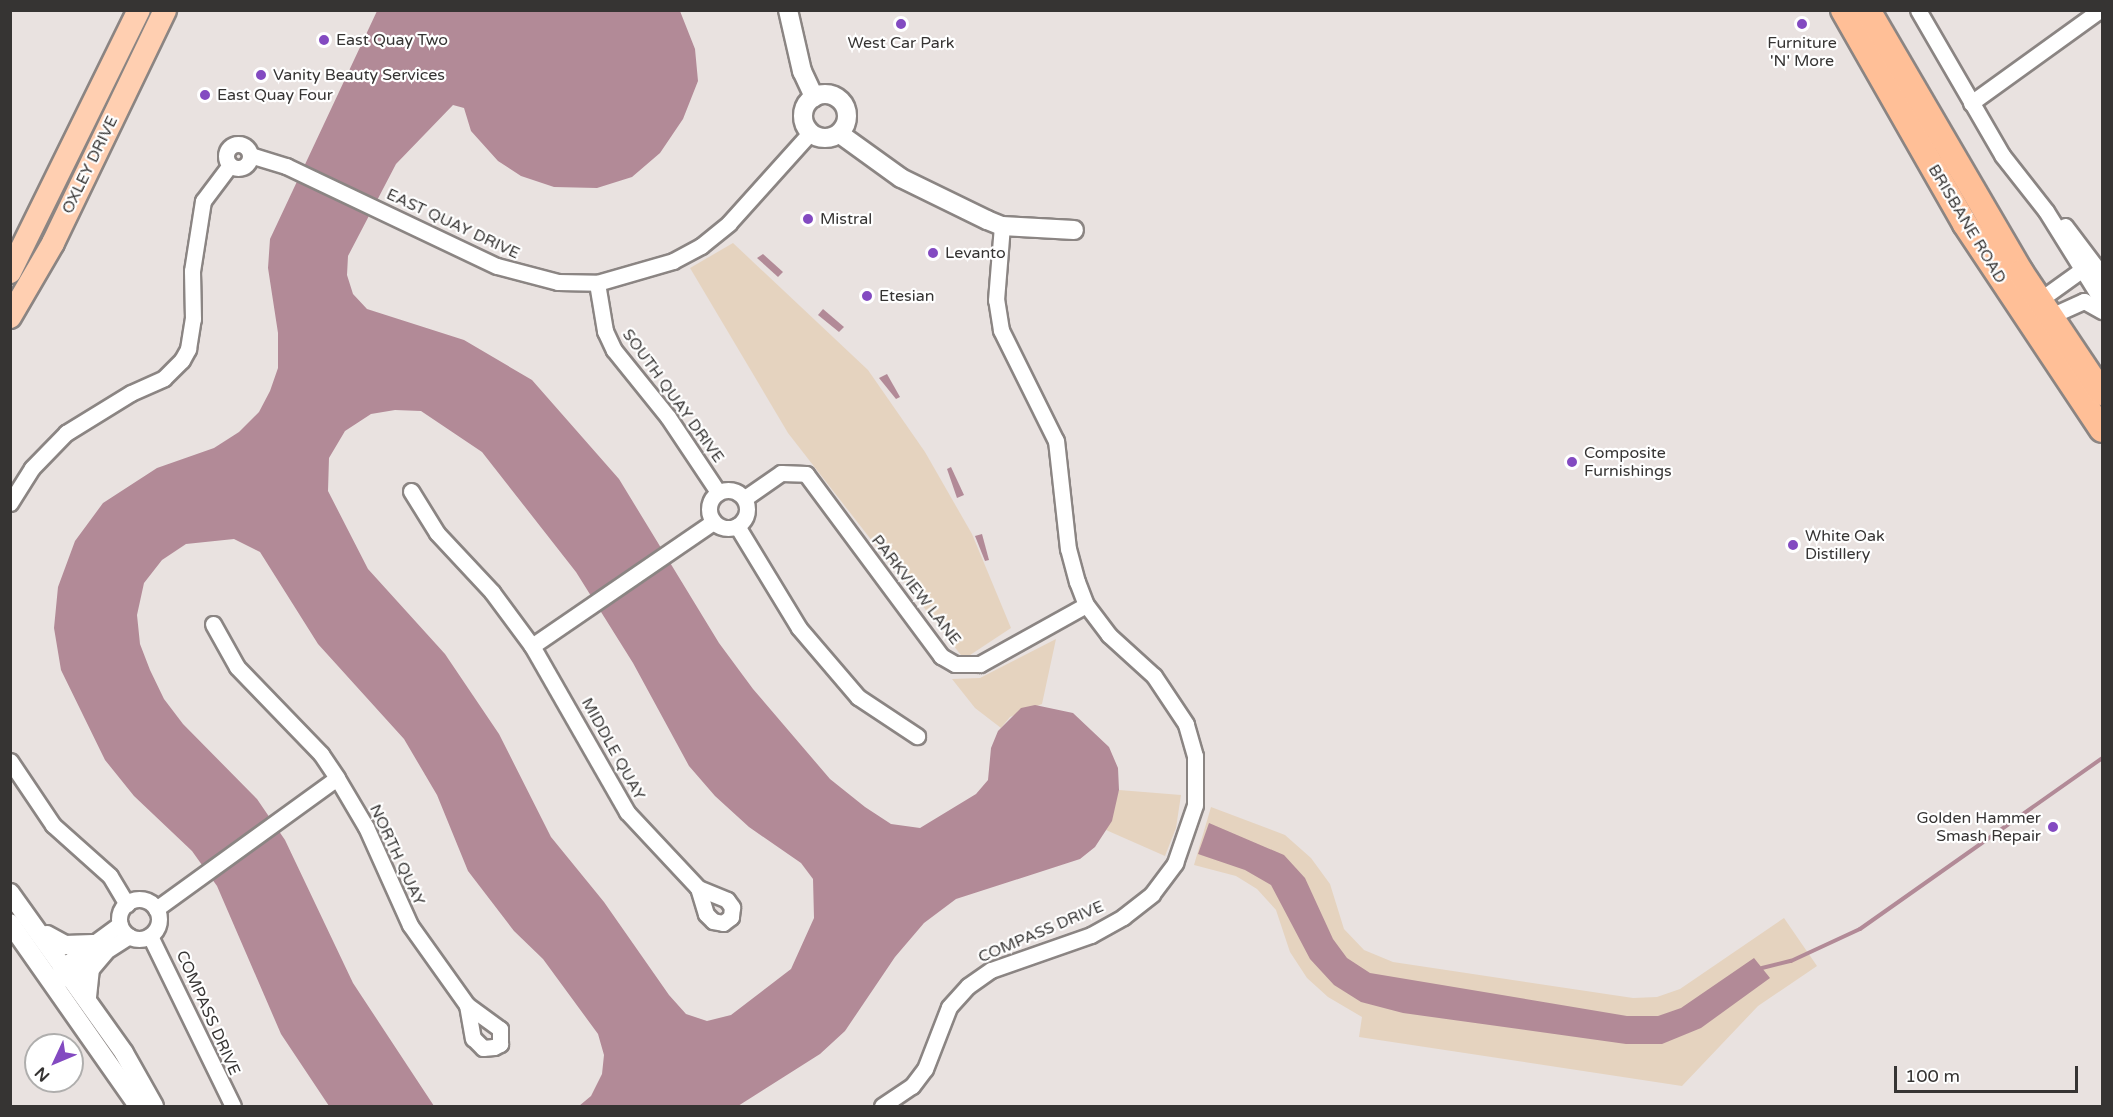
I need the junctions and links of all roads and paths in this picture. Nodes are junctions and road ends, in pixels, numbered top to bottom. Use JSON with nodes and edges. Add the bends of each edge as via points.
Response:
{"nodes":[{"id":1,"x":138,"y":10,"type":"edge"},
{"id":2,"x":165,"y":10,"type":"edge"},
{"id":3,"x":788,"y":10,"type":"edge"},
{"id":4,"x":1843,"y":10,"type":"edge"},
{"id":5,"x":1868,"y":10,"type":"edge"},
{"id":6,"x":1918,"y":10,"type":"edge"},
{"id":7,"x":2100,"y":10,"type":"edge"},
{"id":8,"x":814,"y":97,"type":"junction"},
{"id":9,"x":1971,"y":103,"type":"junction"},
{"id":10,"x":810,"y":133,"type":"junction"},
{"id":11,"x":840,"y":134,"type":"junction"},
{"id":12,"x":2046,"y":212,"type":"junction"},
{"id":13,"x":1002,"y":226,"type":"junction"},
{"id":14,"x":1074,"y":230,"type":"dead end"},
{"id":15,"x":2080,"y":271,"type":"junction"},
{"id":16,"x":10,"y":272,"type":"edge"},
{"id":17,"x":2103,"y":275,"type":"edge"},
{"id":18,"x":2103,"y":279,"type":"edge"},
{"id":19,"x":597,"y":283,"type":"junction"},
{"id":20,"x":2103,"y":301,"type":"edge"},
{"id":21,"x":2103,"y":311,"type":"edge"},
{"id":22,"x":2035,"y":314,"type":"junction"},
{"id":23,"x":10,"y":317,"type":"edge"},
{"id":24,"x":2103,"y":393,"type":"edge"},
{"id":25,"x":2103,"y":430,"type":"edge"},
{"id":26,"x":411,"y":491,"type":"dead end"},
{"id":27,"x":718,"y":492,"type":"junction"},
{"id":28,"x":744,"y":498,"type":"junction"},
{"id":29,"x":10,"y":503,"type":"edge"},
{"id":30,"x":713,"y":522,"type":"junction"},
{"id":31,"x":737,"y":526,"type":"junction"},
{"id":32,"x":1086,"y":605,"type":"junction"},
{"id":33,"x":213,"y":624,"type":"dead end"},
{"id":34,"x":532,"y":646,"type":"junction"},
{"id":35,"x":916,"y":736,"type":"dead end"},
{"id":36,"x":10,"y":761,"type":"edge"},
{"id":37,"x":337,"y":778,"type":"junction"},
{"id":38,"x":698,"y":888,"type":"dead end"},
{"id":39,"x":10,"y":893,"type":"edge"},
{"id":40,"x":127,"y":904,"type":"junction"},
{"id":41,"x":156,"y":909,"type":"junction"},
{"id":42,"x":10,"y":922,"type":"edge"},
{"id":43,"x":39,"y":928,"type":"junction"},
{"id":44,"x":125,"y":930,"type":"junction"},
{"id":45,"x":150,"y":936,"type":"junction"},
{"id":46,"x":99,"y":948,"type":"junction"},
{"id":47,"x":68,"y":969,"type":"junction"},
{"id":48,"x":51,"y":981,"type":"junction"},
{"id":49,"x":87,"y":997,"type":"junction"},
{"id":50,"x":467,"y":1005,"type":"dead end"},
{"id":51,"x":138,"y":1107,"type":"edge"},
{"id":52,"x":154,"y":1107,"type":"edge"},
{"id":53,"x":233,"y":1107,"type":"edge"},
{"id":54,"x":882,"y":1107,"type":"edge"}],
"edges":[{"from":1,"to":16,"type":"main road","name":"OXLEY DRIVE"},
{"from":2,"to":23,"type":"main road","name":"OXLEY DRIVE","via":[[53,243]]},
{"from":3,"to":8,"type":"street","via":[[802,71]]},
{"from":4,"to":22,"type":"highway","name":"BRISBANE ROAD","via":[[1959,214]]},
{"from":5,"to":22,"type":"highway","name":"BRISBANE ROAD"},
{"from":6,"to":9,"type":"street"},
{"from":7,"to":9,"type":"street"},
{"from":8,"to":10,"type":"street","via":[[803,111]]},
{"from":8,"to":11,"type":"street","via":[[833,95],[843,102],[848,119]]},
{"from":9,"to":12,"type":"street","via":[[2002,155]]},
{"from":10,"to":11,"type":"street","via":[[825,139]]},
{"from":10,"to":19,"type":"street","name":"EAST QUAY DRIVE","via":[[729,224],[701,246],[664,265]]},
{"from":11,"to":13,"type":"street","via":[[901,178]]},
{"from":12,"to":15,"type":"street"},
{"from":12,"to":17,"type":"street","via":[[2064,224]]},
{"from":13,"to":14,"type":"street"},
{"from":13,"to":32,"type":"street","name":"COMPASS DRIVE","via":[[996,300],[1001,330],[1056,441],[1064,485],[1068,549]]},
{"from":15,"to":18,"type":"street"},
{"from":15,"to":20,"type":"street"},
{"from":15,"to":22,"type":"street"},
{"from":19,"to":27,"type":"street","name":"SOUTH QUAY DRIVE","via":[[605,332],[615,350]]},
{"from":19,"to":29,"type":"street","name":"EAST QUAY DRIVE","via":[[523,275],[286,166],[250,155],[244,167],[231,165],[203,201],[192,271],[193,320],[182,360],[164,378],[66,433],[32,468]]},
{"from":21,"to":22,"type":"street","via":[[2084,301]]},
{"from":22,"to":24,"type":"highway","name":"BRISBANE ROAD"},
{"from":22,"to":25,"type":"highway","name":"BRISBANE ROAD"},
{"from":26,"to":34,"type":"street","name":"MIDDLE QUAY","via":[[437,533],[492,592]]},
{"from":27,"to":28,"type":"street","via":[[734,490]]},
{"from":27,"to":30,"type":"street","via":[[708,507]]},
{"from":28,"to":31,"type":"street","via":[[747,514]]},
{"from":28,"to":32,"type":"street","name":"PARKVIEW LANE","via":[[781,473],[806,474],[941,656],[955,664],[980,664]]},
{"from":30,"to":31,"type":"street","via":[[726,528]]},
{"from":30,"to":34,"type":"street"},
{"from":31,"to":35,"type":"street","via":[[799,627],[858,697]]},
{"from":32,"to":54,"type":"street","name":"COMPASS DRIVE","via":[[1109,635],[1154,676],[1186,724],[1195,756],[1195,805],[1187,837],[1175,863],[1152,894],[1123,917],[1091,935],[991,970],[968,986],[949,1007],[925,1069],[912,1086]]},
{"from":33,"to":37,"type":"street","name":"NORTH QUAY","via":[[237,667],[321,754]]},
{"from":34,"to":38,"type":"street","name":"MIDDLE QUAY","via":[[627,812]]},
{"from":36,"to":40,"type":"street","via":[[53,825],[110,876]]},
{"from":37,"to":41,"type":"street","via":[[193,878]]},
{"from":37,"to":50,"type":"street","name":"NORTH QUAY","via":[[366,827],[410,925]]},
{"from":39,"to":43,"type":"street"},
{"from":40,"to":41,"type":"street","via":[[139,899]]},
{"from":40,"to":44,"type":"street","via":[[122,911]]},
{"from":41,"to":45,"type":"street","via":[[158,924]]},
{"from":42,"to":48,"type":"street"},
{"from":43,"to":46,"type":"street","via":[[65,945]]},
{"from":43,"to":47,"type":"street"},
{"from":44,"to":45,"type":"street"},
{"from":44,"to":46,"type":"street"},
{"from":45,"to":53,"type":"street","name":"COMPASS DRIVE"},
{"from":46,"to":47,"type":"street"},
{"from":46,"to":49,"type":"street","via":[[90,969]]},
{"from":47,"to":48,"type":"street"},
{"from":47,"to":49,"type":"street"},
{"from":48,"to":51,"type":"street"},
{"from":49,"to":52,"type":"street"}]}
